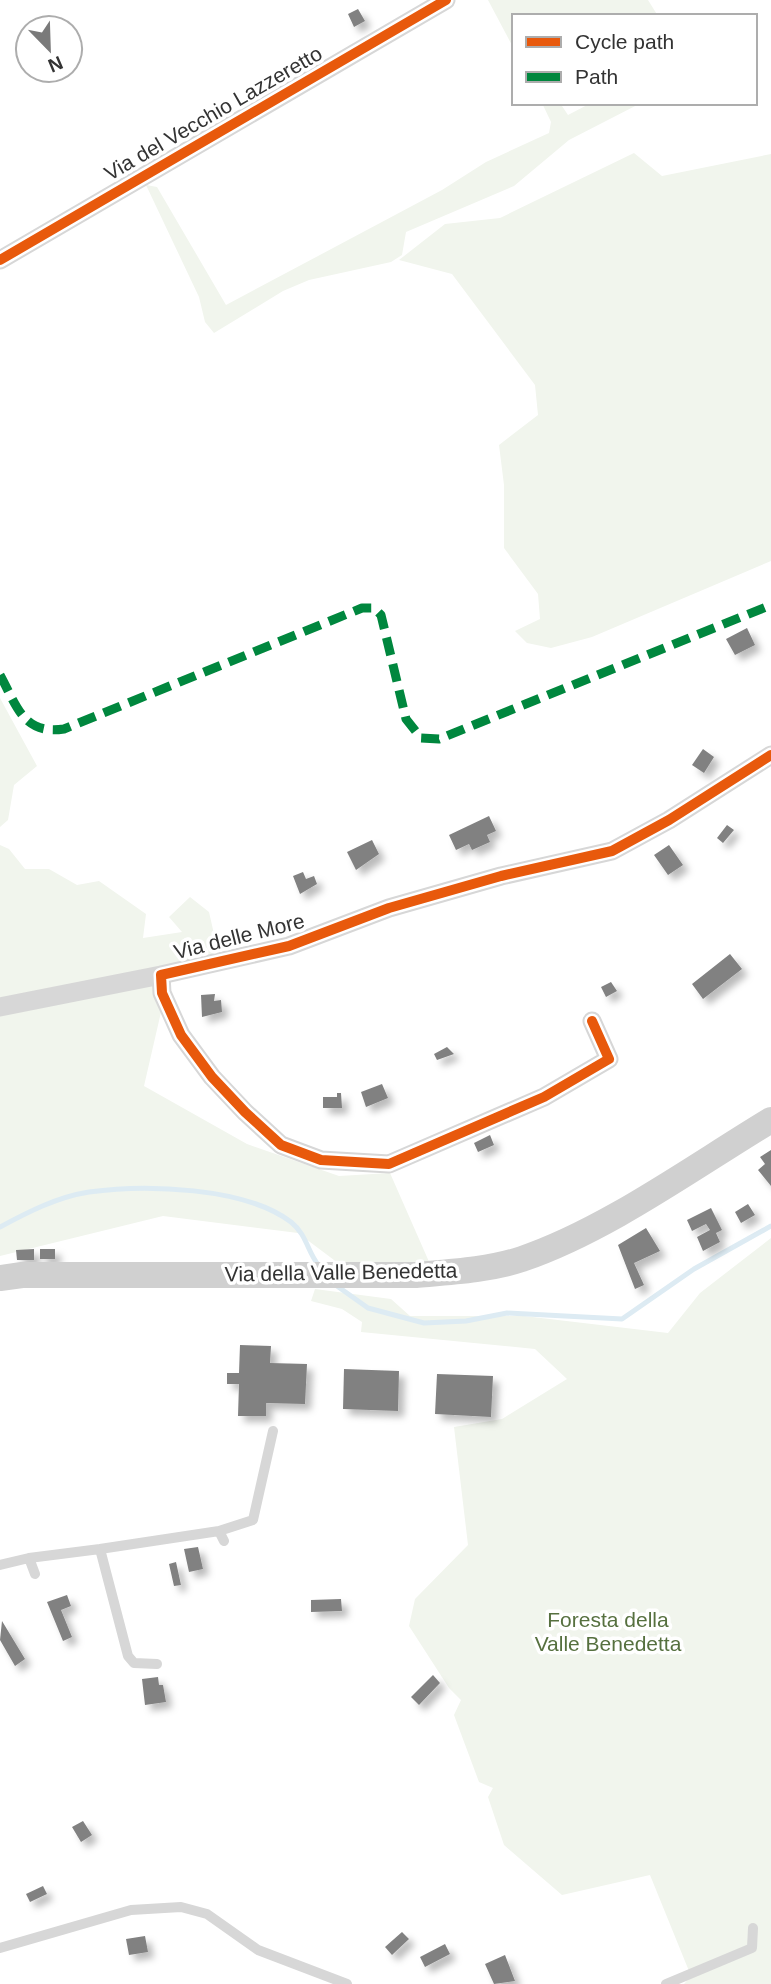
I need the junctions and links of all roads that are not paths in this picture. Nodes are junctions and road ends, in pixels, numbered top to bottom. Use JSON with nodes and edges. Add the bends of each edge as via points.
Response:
{"nodes":[{"id":1,"x":446,"y":0,"type":"edge"},
{"id":2,"x":0,"y":260,"type":"edge"},
{"id":3,"x":771,"y":755,"type":"edge"},
{"id":4,"x":161,"y":975,"type":"junction"},
{"id":5,"x":0,"y":1007,"type":"edge"},
{"id":6,"x":592,"y":1021,"type":"dead end"},
{"id":7,"x":771,"y":1121,"type":"edge"},
{"id":8,"x":0,"y":1278,"type":"edge"},
{"id":9,"x":273,"y":1431,"type":"dead end"},
{"id":10,"x":100,"y":1549,"type":"junction"},
{"id":11,"x":29,"y":1558,"type":"junction"},
{"id":12,"x":0,"y":1565,"type":"edge"},
{"id":13,"x":35,"y":1574,"type":"dead end"},
{"id":14,"x":157,"y":1664,"type":"dead end"},
{"id":15,"x":753,"y":1928,"type":"dead end"},
{"id":16,"x":1,"y":1950,"type":"edge"},
{"id":17,"x":346,"y":1984,"type":"edge"},
{"id":18,"x":666,"y":1984,"type":"edge"}],
"edges":[{"from":1,"to":2,"type":"street","name":"Via del Vecchio Lazzeretto","via":[[386,29],[353,53],[97,197]]},
{"from":3,"to":4,"type":"street","name":"Via delle More","via":[[612,850],[401,905],[289,946]]},
{"from":4,"to":5,"type":"street"},
{"from":4,"to":6,"type":"street","name":"Via delle More","via":[[162,993],[181,1035],[212,1077],[281,1145],[321,1160],[389,1164],[544,1097],[609,1059]]},
{"from":7,"to":8,"type":"main road","name":"Via della Valle Benedetta","via":[[576,1237],[520,1259],[463,1271]]},
{"from":9,"to":10,"type":"lane","via":[[253,1520],[221,1536]]},
{"from":10,"to":11,"type":"lane"},
{"from":10,"to":14,"type":"lane","via":[[128,1656],[134,1663]]},
{"from":11,"to":12,"type":"lane"},
{"from":11,"to":13,"type":"lane"},
{"from":15,"to":18,"type":"lane","via":[[752,1948]]},
{"from":16,"to":17,"type":"lane","via":[[131,1910],[181,1907],[207,1914],[258,1950]]}]}
